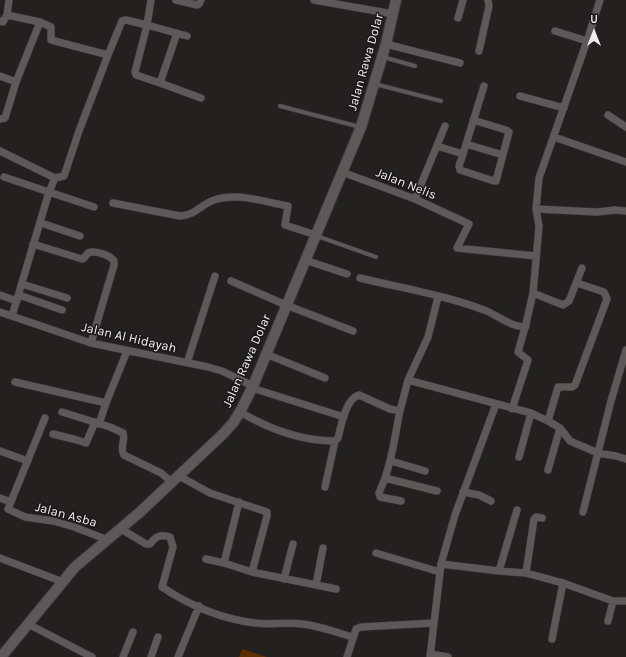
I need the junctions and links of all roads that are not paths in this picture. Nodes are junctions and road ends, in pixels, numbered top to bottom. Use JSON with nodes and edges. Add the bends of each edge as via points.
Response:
{"nodes":[{"id":1,"x":9,"y":0,"type":"edge"},
{"id":2,"x":151,"y":0,"type":"edge"},
{"id":3,"x":176,"y":0,"type":"edge"},
{"id":4,"x":201,"y":0,"type":"edge"},
{"id":5,"x":314,"y":0,"type":"edge"},
{"id":6,"x":396,"y":0,"type":"edge"},
{"id":7,"x":463,"y":0,"type":"edge"},
{"id":8,"x":488,"y":0,"type":"edge"},
{"id":9,"x":600,"y":0,"type":"edge"},
{"id":10,"x":393,"y":14,"type":"junction"},
{"id":11,"x":7,"y":15,"type":"junction"},
{"id":12,"x":458,"y":18,"type":"dead end"},
{"id":13,"x":0,"y":21,"type":"edge"},
{"id":14,"x":40,"y":22,"type":"junction"},
{"id":15,"x":147,"y":24,"type":"junction"},
{"id":16,"x":555,"y":31,"type":"dead end"},
{"id":17,"x":177,"y":33,"type":"junction"},
{"id":18,"x":187,"y":36,"type":"dead end"},
{"id":19,"x":588,"y":41,"type":"junction"},
{"id":20,"x":386,"y":44,"type":"junction"},
{"id":21,"x":479,"y":51,"type":"dead end"},
{"id":22,"x":108,"y":55,"type":"junction"},
{"id":23,"x":382,"y":57,"type":"junction"},
{"id":24,"x":460,"y":63,"type":"dead end"},
{"id":25,"x":415,"y":66,"type":"dead end"},
{"id":26,"x":0,"y":76,"type":"edge"},
{"id":27,"x":16,"y":82,"type":"junction"},
{"id":28,"x":160,"y":83,"type":"junction"},
{"id":29,"x":374,"y":84,"type":"junction"},
{"id":30,"x":484,"y":86,"type":"dead end"},
{"id":31,"x":520,"y":96,"type":"dead end"},
{"id":32,"x":200,"y":98,"type":"dead end"},
{"id":33,"x":441,"y":100,"type":"dead end"},
{"id":34,"x":280,"y":106,"type":"dead end"},
{"id":35,"x":564,"y":108,"type":"junction"},
{"id":36,"x":608,"y":115,"type":"dead end"},
{"id":37,"x":1,"y":119,"type":"edge"},
{"id":38,"x":473,"y":120,"type":"junction"},
{"id":39,"x":445,"y":126,"type":"dead end"},
{"id":40,"x":361,"y":127,"type":"junction"},
{"id":41,"x":626,"y":127,"type":"edge"},
{"id":42,"x":554,"y":136,"type":"junction"},
{"id":43,"x":466,"y":144,"type":"junction"},
{"id":44,"x":437,"y":146,"type":"junction"},
{"id":45,"x":0,"y":151,"type":"edge"},
{"id":46,"x":463,"y":154,"type":"junction"},
{"id":47,"x":503,"y":155,"type":"junction"},
{"id":48,"x":626,"y":162,"type":"edge"},
{"id":49,"x":342,"y":172,"type":"junction"},
{"id":50,"x":4,"y":177,"type":"dead end"},
{"id":51,"x":55,"y":178,"type":"junction"},
{"id":52,"x":50,"y":192,"type":"junction"},
{"id":53,"x":415,"y":199,"type":"junction"},
{"id":54,"x":113,"y":203,"type":"dead end"},
{"id":55,"x":94,"y":207,"type":"dead end"},
{"id":56,"x":536,"y":209,"type":"junction"},
{"id":57,"x":626,"y":211,"type":"edge"},
{"id":58,"x":41,"y":224,"type":"junction"},
{"id":59,"x":316,"y":235,"type":"junction"},
{"id":60,"x":80,"y":236,"type":"dead end"},
{"id":61,"x":33,"y":244,"type":"junction"},
{"id":62,"x":536,"y":256,"type":"junction"},
{"id":63,"x":376,"y":257,"type":"dead end"},
{"id":64,"x":305,"y":260,"type":"junction"},
{"id":65,"x":582,"y":268,"type":"dead end"},
{"id":66,"x":347,"y":274,"type":"dead end"},
{"id":67,"x":215,"y":276,"type":"dead end"},
{"id":68,"x":360,"y":278,"type":"dead end"},
{"id":69,"x":231,"y":280,"type":"dead end"},
{"id":70,"x":577,"y":283,"type":"junction"},
{"id":71,"x":22,"y":284,"type":"junction"},
{"id":72,"x":533,"y":293,"type":"junction"},
{"id":73,"x":0,"y":295,"type":"edge"},
{"id":74,"x":438,"y":297,"type":"junction"},
{"id":75,"x":18,"y":298,"type":"junction"},
{"id":76,"x":67,"y":298,"type":"dead end"},
{"id":77,"x":286,"y":305,"type":"junction"},
{"id":78,"x":62,"y":310,"type":"dead end"},
{"id":79,"x":0,"y":312,"type":"edge"},
{"id":80,"x":12,"y":316,"type":"junction"},
{"id":81,"x":526,"y":326,"type":"junction"},
{"id":82,"x":353,"y":331,"type":"dead end"},
{"id":83,"x":90,"y":343,"type":"junction"},
{"id":84,"x":626,"y":350,"type":"edge"},
{"id":85,"x":127,"y":352,"type":"junction"},
{"id":86,"x":266,"y":354,"type":"junction"},
{"id":87,"x":187,"y":363,"type":"junction"},
{"id":88,"x":325,"y":378,"type":"dead end"},
{"id":89,"x":408,"y":380,"type":"junction"},
{"id":90,"x":15,"y":382,"type":"dead end"},
{"id":91,"x":252,"y":387,"type":"junction"},
{"id":92,"x":106,"y":403,"type":"junction"},
{"id":93,"x":496,"y":404,"type":"junction"},
{"id":94,"x":512,"y":409,"type":"junction"},
{"id":95,"x":400,"y":411,"type":"junction"},
{"id":96,"x":62,"y":412,"type":"dead end"},
{"id":97,"x":240,"y":412,"type":"junction"},
{"id":98,"x":531,"y":413,"type":"junction"},
{"id":99,"x":344,"y":417,"type":"junction"},
{"id":100,"x":45,"y":418,"type":"dead end"},
{"id":101,"x":548,"y":421,"type":"junction"},
{"id":102,"x":97,"y":423,"type":"junction"},
{"id":103,"x":560,"y":428,"type":"junction"},
{"id":104,"x":53,"y":434,"type":"dead end"},
{"id":105,"x":335,"y":441,"type":"junction"},
{"id":106,"x":0,"y":451,"type":"edge"},
{"id":107,"x":598,"y":453,"type":"junction"},
{"id":108,"x":520,"y":457,"type":"dead end"},
{"id":109,"x":626,"y":459,"type":"edge"},
{"id":110,"x":28,"y":461,"type":"junction"},
{"id":111,"x":391,"y":461,"type":"junction"},
{"id":112,"x":548,"y":470,"type":"dead end"},
{"id":113,"x":425,"y":471,"type":"dead end"},
{"id":114,"x":385,"y":478,"type":"junction"},
{"id":115,"x":176,"y":480,"type":"junction"},
{"id":116,"x":325,"y":487,"type":"dead end"},
{"id":117,"x":437,"y":491,"type":"dead end"},
{"id":118,"x":463,"y":492,"type":"junction"},
{"id":119,"x":0,"y":498,"type":"edge"},
{"id":120,"x":401,"y":501,"type":"dead end"},
{"id":121,"x":491,"y":501,"type":"dead end"},
{"id":122,"x":11,"y":502,"type":"junction"},
{"id":123,"x":239,"y":502,"type":"junction"},
{"id":124,"x":517,"y":510,"type":"dead end"},
{"id":125,"x":583,"y":512,"type":"dead end"},
{"id":126,"x":542,"y":518,"type":"dead end"},
{"id":127,"x":121,"y":529,"type":"junction"},
{"id":128,"x":108,"y":540,"type":"junction"},
{"id":129,"x":293,"y":544,"type":"dead end"},
{"id":130,"x":323,"y":548,"type":"dead end"},
{"id":131,"x":376,"y":553,"type":"dead end"},
{"id":132,"x":0,"y":558,"type":"edge"},
{"id":133,"x":206,"y":559,"type":"dead end"},
{"id":134,"x":224,"y":563,"type":"junction"},
{"id":135,"x":441,"y":564,"type":"junction"},
{"id":136,"x":499,"y":571,"type":"junction"},
{"id":137,"x":252,"y":572,"type":"junction"},
{"id":138,"x":440,"y":572,"type":"junction"},
{"id":139,"x":526,"y":573,"type":"junction"},
{"id":140,"x":284,"y":579,"type":"junction"},
{"id":141,"x":63,"y":582,"type":"junction"},
{"id":142,"x":563,"y":583,"type":"junction"},
{"id":143,"x":316,"y":585,"type":"junction"},
{"id":144,"x":336,"y":589,"type":"dead end"},
{"id":145,"x":613,"y":601,"type":"junction"},
{"id":146,"x":626,"y":601,"type":"edge"},
{"id":147,"x":199,"y":606,"type":"junction"},
{"id":148,"x":608,"y":621,"type":"dead end"},
{"id":149,"x":434,"y":622,"type":"junction"},
{"id":150,"x":28,"y":624,"type":"junction"},
{"id":151,"x":132,"y":632,"type":"dead end"},
{"id":152,"x":158,"y":637,"type":"dead end"},
{"id":153,"x":352,"y":637,"type":"junction"},
{"id":154,"x":552,"y":639,"type":"dead end"},
{"id":155,"x":430,"y":656,"type":"edge"},
{"id":156,"x":1,"y":657,"type":"edge"},
{"id":157,"x":92,"y":657,"type":"edge"},
{"id":158,"x":123,"y":657,"type":"edge"},
{"id":159,"x":151,"y":657,"type":"edge"},
{"id":160,"x":178,"y":657,"type":"edge"},
{"id":161,"x":347,"y":657,"type":"edge"},
{"id":162,"x":448,"y":657,"type":"edge"}],
"edges":[{"from":1,"to":11,"type":"street"},
{"from":2,"to":15,"type":"street"},
{"from":3,"to":4,"type":"street","via":[[196,5]]},
{"from":5,"to":10,"type":"street"},
{"from":6,"to":10,"type":"street","name":"Jalan Rawa Dolar"},
{"from":7,"to":12,"type":"street"},
{"from":8,"to":21,"type":"street","via":[[490,6]]},
{"from":9,"to":19,"type":"street"},
{"from":10,"to":20,"type":"street","name":"Jalan Rawa Dolar"},
{"from":11,"to":13,"type":"street","via":[[3,22]]},
{"from":11,"to":14,"type":"street"},
{"from":14,"to":22,"type":"street","via":[[51,27],[51,40]]},
{"from":14,"to":27,"type":"street"},
{"from":15,"to":17,"type":"street"},
{"from":15,"to":22,"type":"street","via":[[122,21]]},
{"from":15,"to":28,"type":"street","via":[[135,72],[136,75]]},
{"from":16,"to":19,"type":"street"},
{"from":17,"to":18,"type":"street"},
{"from":17,"to":28,"type":"street"},
{"from":19,"to":35,"type":"street"},
{"from":20,"to":23,"type":"street","name":"Jalan Rawa Dolar"},
{"from":20,"to":24,"type":"street"},
{"from":22,"to":51,"type":"street","via":[[64,176]]},
{"from":23,"to":25,"type":"lane"},
{"from":23,"to":29,"type":"street","name":"Jalan Rawa Dolar"},
{"from":26,"to":27,"type":"street"},
{"from":27,"to":37,"type":"street","via":[[5,118]]},
{"from":28,"to":32,"type":"street"},
{"from":29,"to":33,"type":"lane"},
{"from":29,"to":40,"type":"street","name":"Jalan Rawa Dolar"},
{"from":30,"to":38,"type":"street"},
{"from":31,"to":35,"type":"street"},
{"from":34,"to":40,"type":"lane"},
{"from":35,"to":42,"type":"street"},
{"from":36,"to":41,"type":"street"},
{"from":38,"to":43,"type":"street"},
{"from":38,"to":47,"type":"street","via":[[510,132]]},
{"from":39,"to":44,"type":"street"},
{"from":40,"to":49,"type":"street","name":"Jalan Rawa Dolar"},
{"from":42,"to":48,"type":"street"},
{"from":42,"to":56,"type":"street","via":[[539,178]]},
{"from":43,"to":46,"type":"street"},
{"from":43,"to":47,"type":"street"},
{"from":44,"to":46,"type":"street"},
{"from":44,"to":53,"type":"street"},
{"from":45,"to":51,"type":"street"},
{"from":46,"to":47,"type":"street","via":[[460,170],[494,181]]},
{"from":49,"to":53,"type":"street","name":"Jalan Nelis"},
{"from":49,"to":59,"type":"street","name":"Jalan Rawa Dolar"},
{"from":50,"to":52,"type":"street"},
{"from":51,"to":52,"type":"street"},
{"from":52,"to":55,"type":"street"},
{"from":52,"to":58,"type":"street"},
{"from":53,"to":62,"type":"street","name":"Jalan Nelis","via":[[469,224],[457,248]]},
{"from":54,"to":59,"type":"street","via":[[180,216],[193,213],[212,201],[235,197],[288,206],[285,225]]},
{"from":56,"to":57,"type":"street"},
{"from":56,"to":62,"type":"street","via":[[539,226]]},
{"from":58,"to":60,"type":"street"},
{"from":58,"to":61,"type":"street"},
{"from":59,"to":63,"type":"lane"},
{"from":59,"to":64,"type":"street","name":"Jalan Rawa Dolar"},
{"from":61,"to":71,"type":"street"},
{"from":61,"to":83,"type":"street","via":[[79,258],[84,258],[91,252],[113,259],[114,263]]},
{"from":62,"to":72,"type":"street"},
{"from":64,"to":66,"type":"street"},
{"from":64,"to":77,"type":"street","name":"Jalan Rawa Dolar"},
{"from":65,"to":70,"type":"street"},
{"from":67,"to":87,"type":"street"},
{"from":68,"to":74,"type":"street"},
{"from":69,"to":77,"type":"street"},
{"from":70,"to":72,"type":"street","via":[[565,304]]},
{"from":70,"to":101,"type":"street","via":[[604,292],[607,299],[575,385],[558,387]]},
{"from":71,"to":75,"type":"street"},
{"from":71,"to":76,"type":"street"},
{"from":72,"to":81,"type":"street"},
{"from":73,"to":75,"type":"street"},
{"from":74,"to":81,"type":"street","via":[[472,305],[494,313],[510,323]]},
{"from":74,"to":89,"type":"street","via":[[428,337]]},
{"from":75,"to":78,"type":"street"},
{"from":75,"to":80,"type":"street"},
{"from":77,"to":82,"type":"street"},
{"from":77,"to":86,"type":"street","name":"Jalan Rawa Dolar"},
{"from":79,"to":80,"type":"street","name":"Jalan Al Hidayah"},
{"from":80,"to":83,"type":"street","name":"Jalan Al Hidayah"},
{"from":81,"to":94,"type":"street","via":[[518,352],[528,360]]},
{"from":83,"to":85,"type":"street","name":"Jalan Al Hidayah"},
{"from":84,"to":107,"type":"street"},
{"from":85,"to":87,"type":"street","name":"Jalan Al Hidayah"},
{"from":85,"to":92,"type":"street"},
{"from":86,"to":88,"type":"street"},
{"from":86,"to":91,"type":"street","name":"Jalan Rawa Dolar"},
{"from":87,"to":91,"type":"street","name":"Jalan Al Hidayah","via":[[222,371]]},
{"from":89,"to":93,"type":"street"},
{"from":89,"to":95,"type":"street"},
{"from":90,"to":92,"type":"street"},
{"from":91,"to":97,"type":"street","name":"Jalan Rawa Dolar"},
{"from":91,"to":99,"type":"street","name":"Jalan Al Hidayah"},
{"from":92,"to":102,"type":"street"},
{"from":93,"to":94,"type":"street"},
{"from":93,"to":118,"type":"street"},
{"from":94,"to":98,"type":"street"},
{"from":95,"to":99,"type":"street","via":[[357,395],[352,398]]},
{"from":95,"to":111,"type":"street"},
{"from":96,"to":102,"type":"street"},
{"from":97,"to":105,"type":"street","via":[[285,433],[322,441]]},
{"from":97,"to":115,"type":"street","name":"Jalan Rawa Dolar","via":[[223,434]]},
{"from":98,"to":101,"type":"street"},
{"from":98,"to":108,"type":"street"},
{"from":99,"to":105,"type":"street"},
{"from":100,"to":110,"type":"street"},
{"from":101,"to":103,"type":"street"},
{"from":102,"to":104,"type":"street","via":[[86,444]]},
{"from":102,"to":115,"type":"street","via":[[123,432],[124,455]]},
{"from":103,"to":107,"type":"street","via":[[570,441]]},
{"from":103,"to":112,"type":"street"},
{"from":105,"to":116,"type":"street"},
{"from":106,"to":110,"type":"street"},
{"from":107,"to":109,"type":"street"},
{"from":107,"to":125,"type":"street"},
{"from":110,"to":122,"type":"street"},
{"from":111,"to":113,"type":"street"},
{"from":111,"to":114,"type":"street"},
{"from":114,"to":117,"type":"street"},
{"from":114,"to":120,"type":"street","via":[[380,497]]},
{"from":115,"to":123,"type":"street"},
{"from":115,"to":127,"type":"street","name":"Jalan Rawa Dolar"},
{"from":118,"to":121,"type":"street","via":[[479,495]]},
{"from":118,"to":135,"type":"street"},
{"from":119,"to":122,"type":"street"},
{"from":122,"to":128,"type":"street","name":"Jalan Asba","via":[[8,509],[19,515],[53,521]]},
{"from":123,"to":134,"type":"street"},
{"from":123,"to":137,"type":"street","via":[[268,513]]},
{"from":124,"to":136,"type":"street"},
{"from":126,"to":139,"type":"street","via":[[534,519]]},
{"from":127,"to":128,"type":"street","name":"Jalan Rawa Dolar"},
{"from":127,"to":147,"type":"street","via":[[146,544],[150,544],[159,536],[170,537],[173,547],[162,587],[183,601]]},
{"from":128,"to":141,"type":"street","name":"Jalan Rawa Dolar","via":[[79,564]]},
{"from":129,"to":140,"type":"street"},
{"from":130,"to":143,"type":"street"},
{"from":131,"to":138,"type":"street"},
{"from":132,"to":141,"type":"street"},
{"from":133,"to":134,"type":"street"},
{"from":134,"to":137,"type":"street"},
{"from":135,"to":136,"type":"street"},
{"from":135,"to":138,"type":"street"},
{"from":136,"to":139,"type":"street"},
{"from":137,"to":140,"type":"street"},
{"from":138,"to":149,"type":"street"},
{"from":139,"to":142,"type":"street"},
{"from":140,"to":143,"type":"street"},
{"from":141,"to":150,"type":"street","name":"Jalan Rawa Dolar"},
{"from":142,"to":145,"type":"street"},
{"from":142,"to":154,"type":"street"},
{"from":143,"to":144,"type":"street"},
{"from":145,"to":146,"type":"street"},
{"from":145,"to":148,"type":"street"},
{"from":147,"to":153,"type":"street","via":[[223,616],[255,623],[302,624]]},
{"from":147,"to":160,"type":"street"},
{"from":149,"to":153,"type":"street","via":[[361,627],[356,629]]},
{"from":149,"to":155,"type":"street"},
{"from":150,"to":156,"type":"street","name":"Jalan Rawa Dolar"},
{"from":150,"to":157,"type":"street"},
{"from":151,"to":158,"type":"street"},
{"from":152,"to":159,"type":"street"},
{"from":153,"to":161,"type":"street"},
{"from":155,"to":162,"type":"street"}]}
